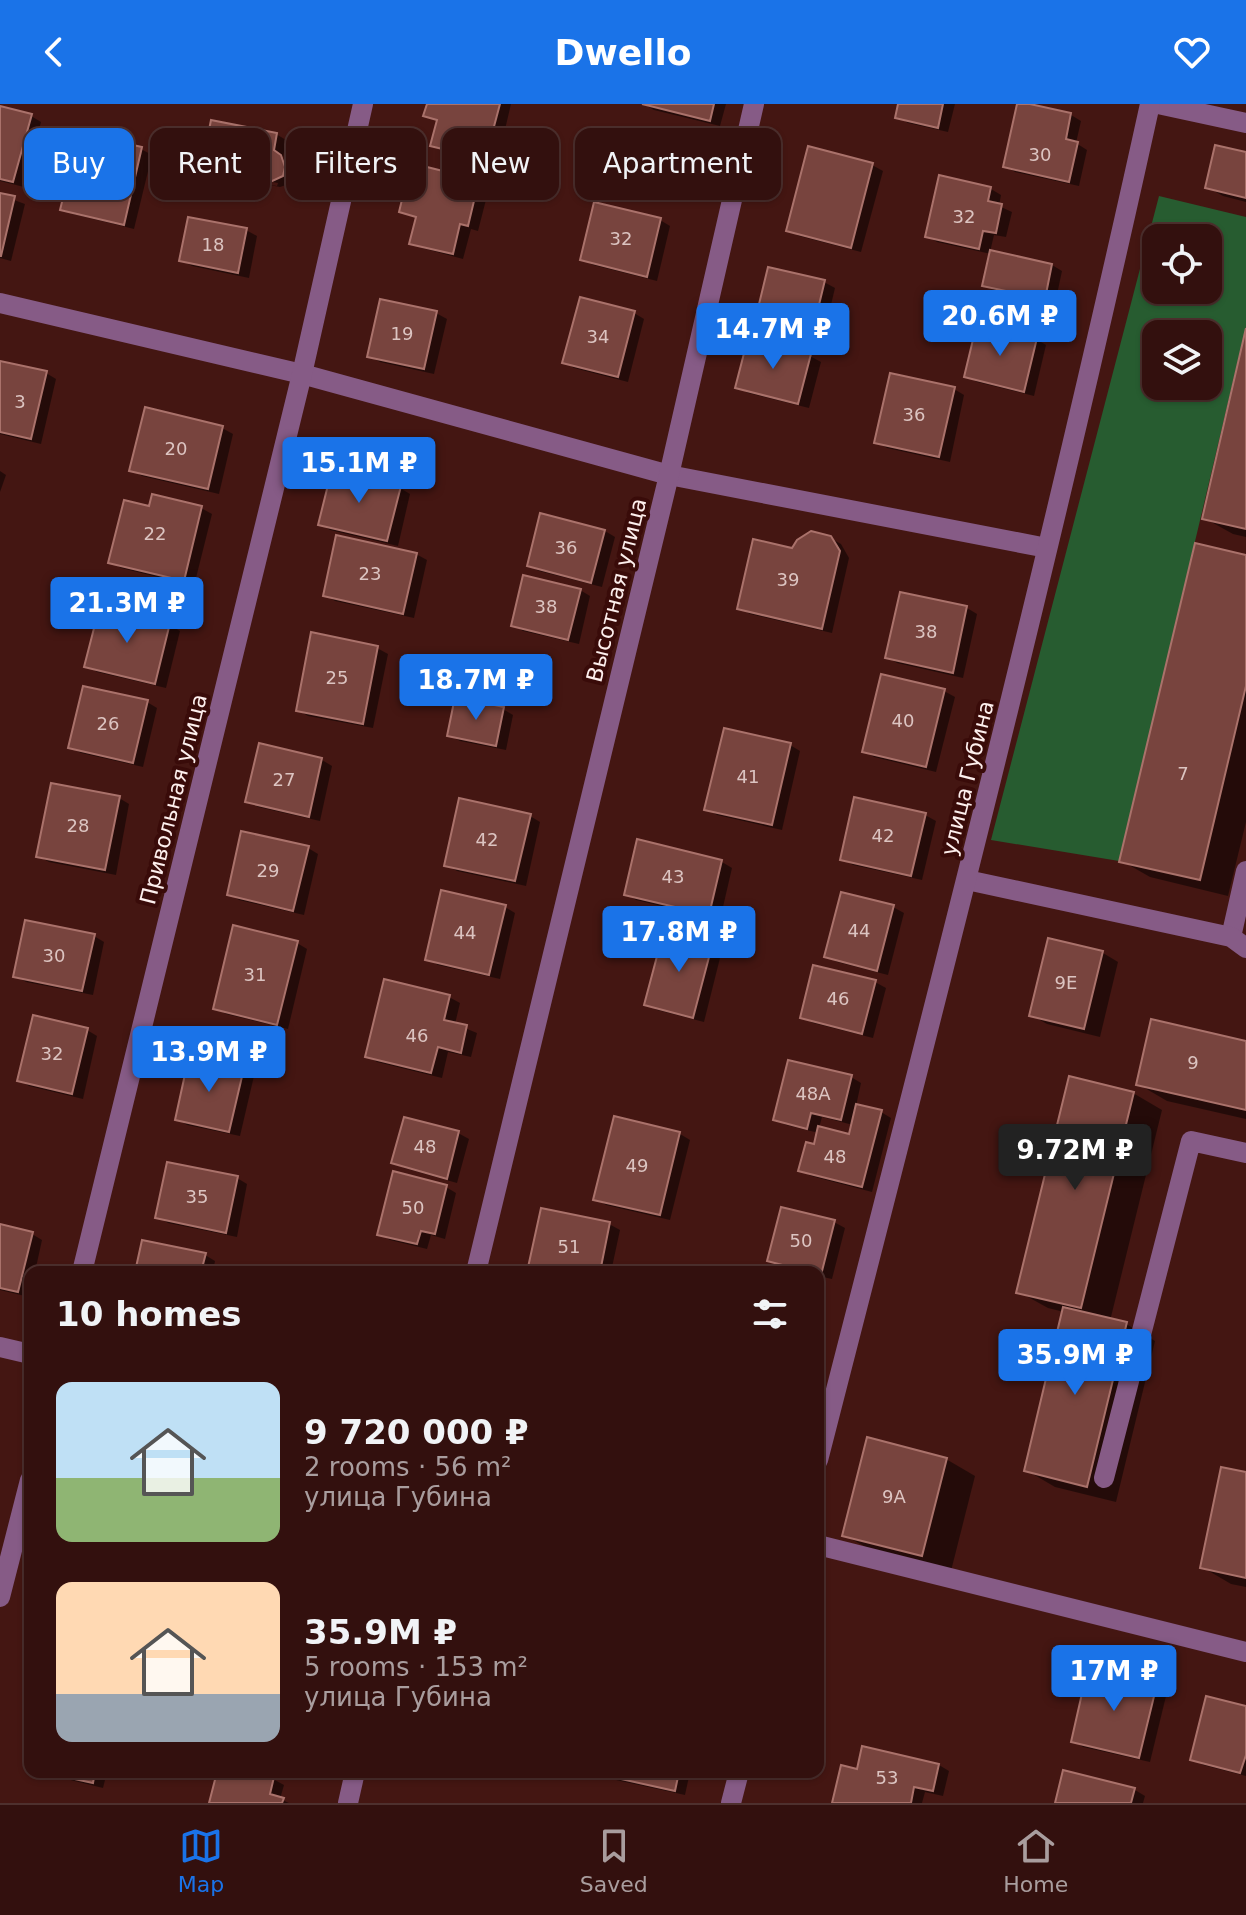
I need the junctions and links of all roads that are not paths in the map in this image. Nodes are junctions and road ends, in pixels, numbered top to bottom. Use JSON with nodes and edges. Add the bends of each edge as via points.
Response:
{"nodes":[{"id":1,"x":363,"y":104,"type":"edge"},
{"id":2,"x":754,"y":104,"type":"edge"},
{"id":3,"x":1150,"y":104,"type":"edge"},
{"id":4,"x":1158,"y":104,"type":"edge"},
{"id":5,"x":1246,"y":123,"type":"edge"},
{"id":6,"x":0,"y":303,"type":"edge"},
{"id":7,"x":302,"y":374,"type":"junction"},
{"id":8,"x":669,"y":475,"type":"junction"},
{"id":9,"x":1047,"y":548,"type":"junction"},
{"id":10,"x":1246,"y":871,"type":"edge"},
{"id":11,"x":967,"y":880,"type":"junction"},
{"id":12,"x":1238,"y":942,"type":"edge"},
{"id":13,"x":1246,"y":1153,"type":"edge"},
{"id":14,"x":83,"y":1266,"type":"edge"},
{"id":15,"x":477,"y":1266,"type":"edge"},
{"id":16,"x":0,"y":1347,"type":"edge"},
{"id":17,"x":24,"y":1353,"type":"edge"},
{"id":18,"x":824,"y":1437,"type":"edge"},
{"id":19,"x":1104,"y":1478,"type":"dead end"},
{"id":20,"x":24,"y":1503,"type":"edge"},
{"id":21,"x":824,"y":1546,"type":"edge"},
{"id":22,"x":0,"y":1597,"type":"edge"},
{"id":23,"x":1246,"y":1652,"type":"edge"},
{"id":24,"x":354,"y":1778,"type":"edge"},
{"id":25,"x":737,"y":1778,"type":"edge"},
{"id":26,"x":348,"y":1803,"type":"edge"},
{"id":27,"x":731,"y":1803,"type":"edge"}],
"edges":[{"from":1,"to":7,"type":"street","name":"Привольная улица"},
{"from":2,"to":8,"type":"street","name":"Высотная улица"},
{"from":3,"to":9,"type":"street","name":"улица Губина"},
{"from":4,"to":5,"type":"street"},
{"from":6,"to":7,"type":"street"},
{"from":7,"to":8,"type":"street"},
{"from":7,"to":14,"type":"street","name":"Привольная улица"},
{"from":8,"to":9,"type":"street"},
{"from":8,"to":15,"type":"street","name":"Высотная улица"},
{"from":9,"to":11,"type":"street","name":"улица Губина"},
{"from":10,"to":12,"type":"street"},
{"from":11,"to":12,"type":"street"},
{"from":11,"to":18,"type":"street","name":"улица Губина"},
{"from":13,"to":19,"type":"street","via":[[1191,1141]]},
{"from":16,"to":17,"type":"street"},
{"from":20,"to":22,"type":"street"},
{"from":21,"to":23,"type":"street"},
{"from":24,"to":26,"type":"street"},
{"from":25,"to":27,"type":"street"}]}
